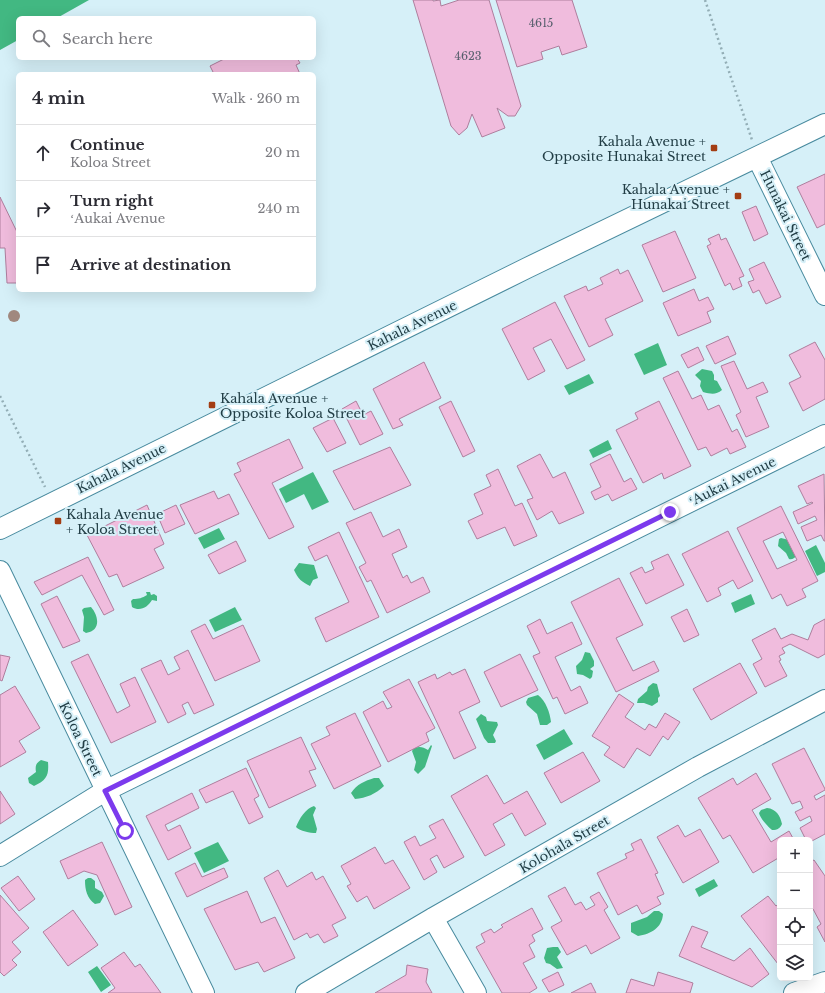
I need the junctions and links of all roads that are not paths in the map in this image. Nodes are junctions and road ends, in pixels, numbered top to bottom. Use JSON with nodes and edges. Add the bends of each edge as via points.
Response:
{"nodes":[{"id":1,"x":825,"y":124,"type":"edge"},
{"id":2,"x":757,"y":157,"type":"junction"},
{"id":3,"x":825,"y":295,"type":"edge"},
{"id":4,"x":825,"y":435,"type":"edge"},
{"id":5,"x":0,"y":529,"type":"edge"},
{"id":6,"x":0,"y":572,"type":"edge"},
{"id":7,"x":825,"y":700,"type":"edge"},
{"id":8,"x":105,"y":791,"type":"junction"},
{"id":9,"x":0,"y":856,"type":"edge"},
{"id":10,"x":433,"y":918,"type":"junction"},
{"id":11,"x":825,"y":982,"type":"edge"},
{"id":12,"x":204,"y":993,"type":"edge"},
{"id":13,"x":306,"y":993,"type":"edge"},
{"id":14,"x":476,"y":993,"type":"edge"},
{"id":15,"x":794,"y":993,"type":"edge"}],
"edges":[{"from":1,"to":2,"type":"street","name":"Kahala Avenue"},
{"from":2,"to":3,"type":"street","name":"Hunakai Street"},
{"from":2,"to":5,"type":"street","name":"Kahala Avenue"},
{"from":4,"to":8,"type":"street","name":"ʻAukai Avenue"},
{"from":6,"to":8,"type":"street","name":"Koloa Street"},
{"from":7,"to":10,"type":"street","name":"Kolohala Street","via":[[698,767]]},
{"from":8,"to":9,"type":"street","name":"ʻAukai Avenue"},
{"from":8,"to":12,"type":"street","name":"Koloa Street"},
{"from":10,"to":13,"type":"street","name":"Kolohala Street"},
{"from":10,"to":14,"type":"street"},
{"from":11,"to":15,"type":"street"}]}
